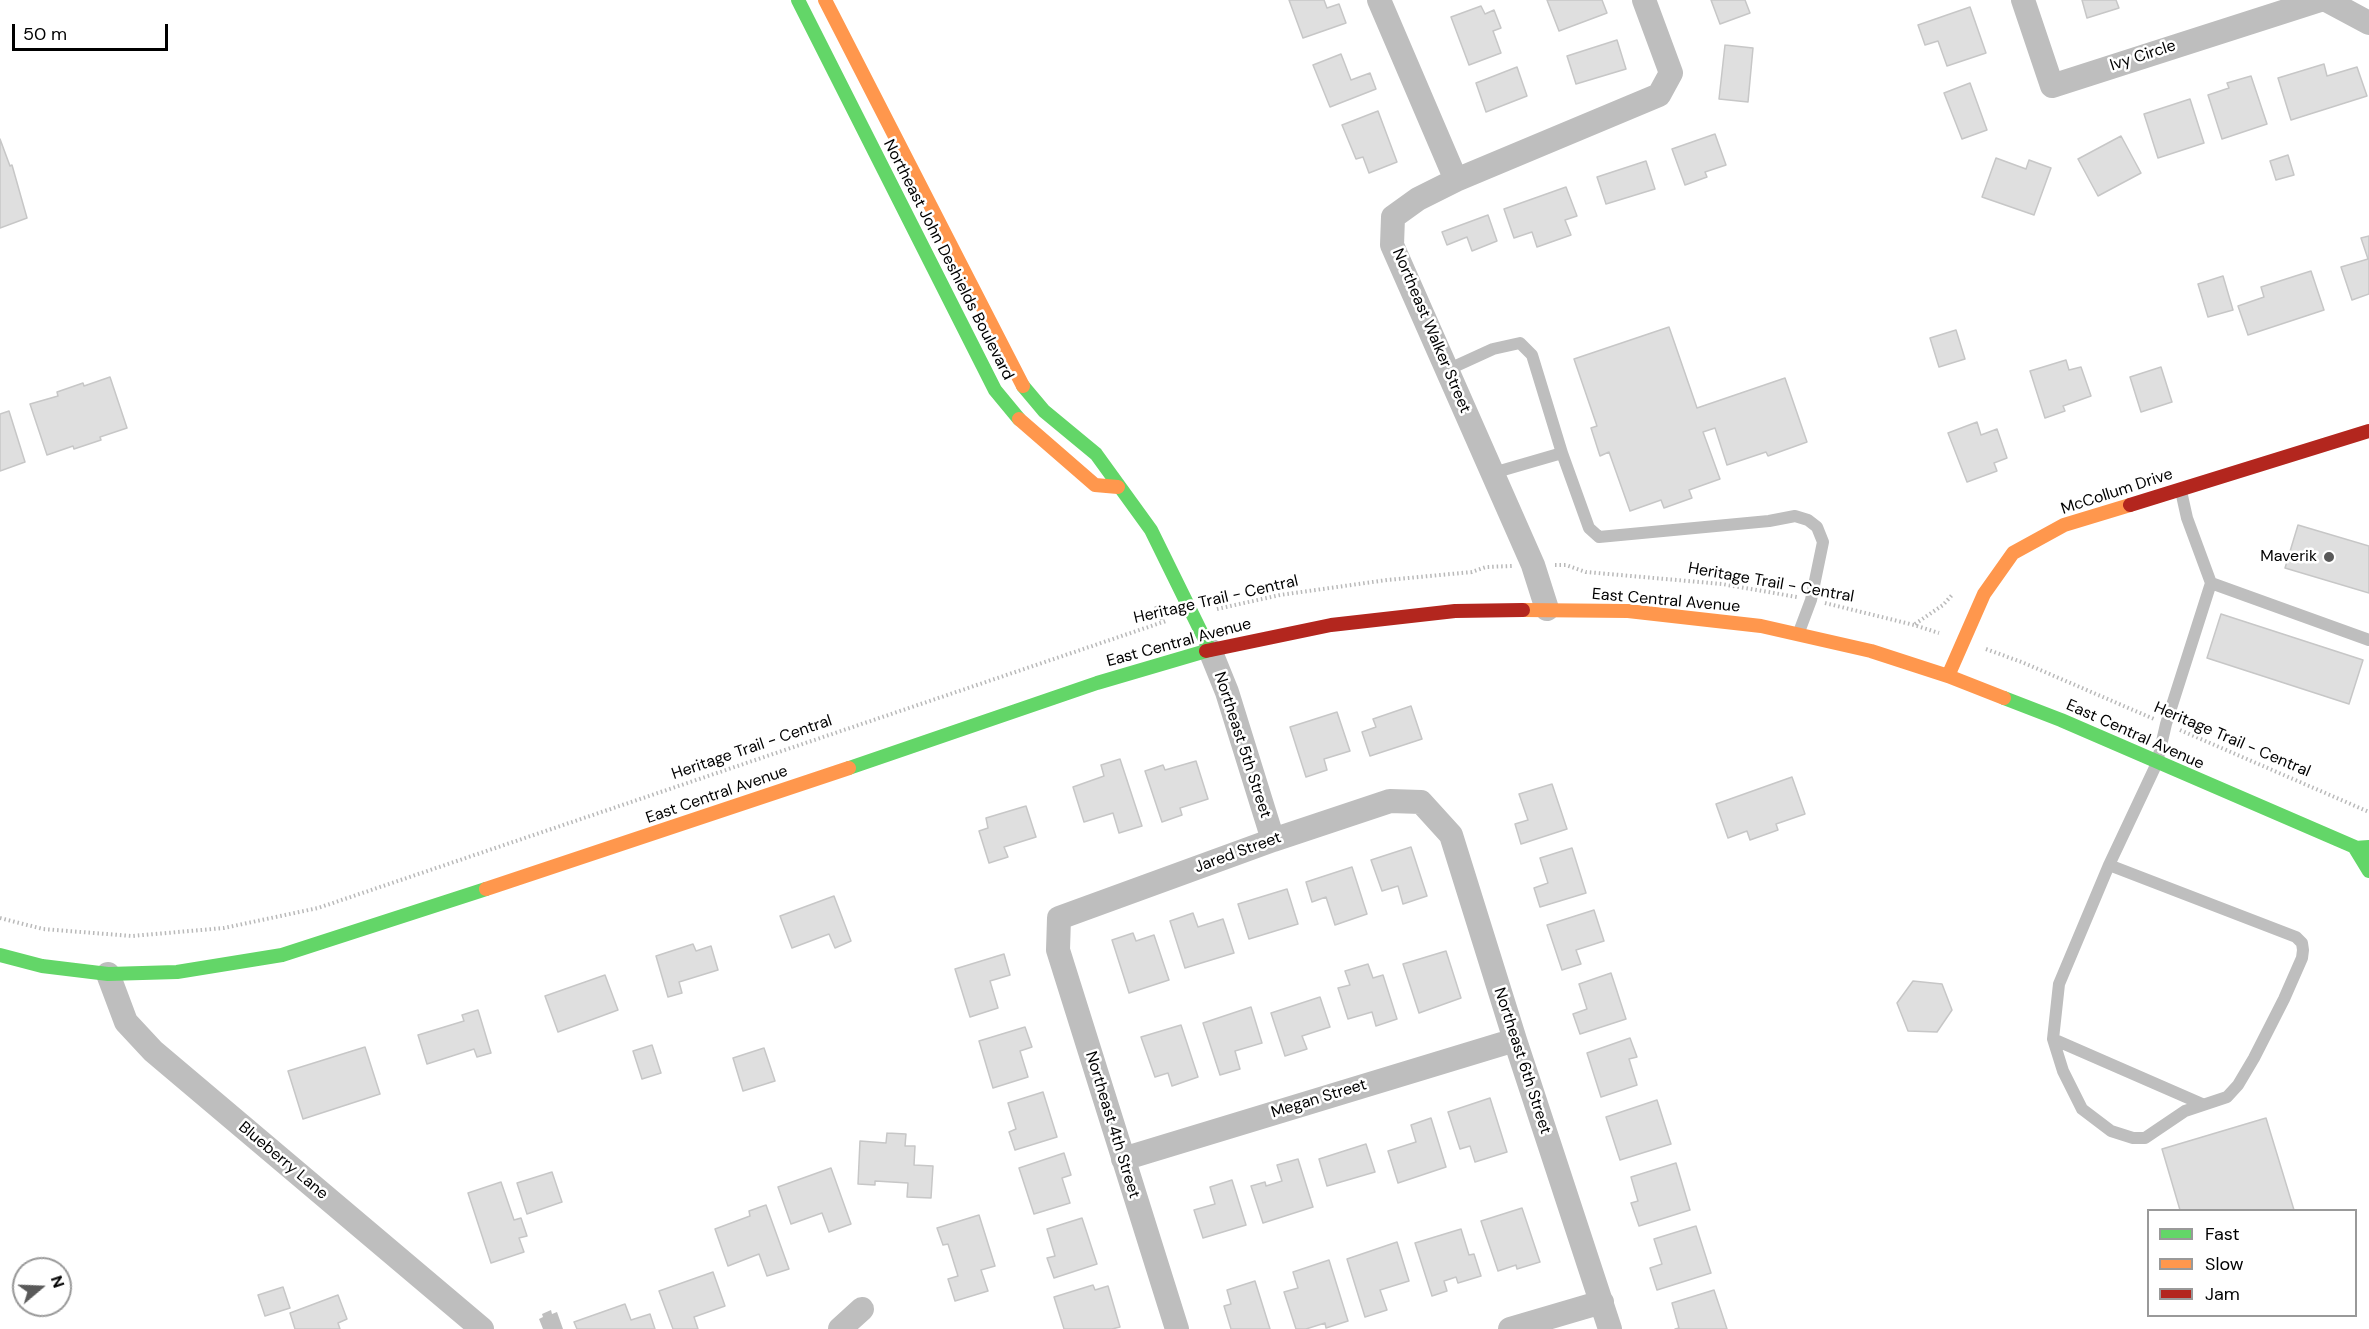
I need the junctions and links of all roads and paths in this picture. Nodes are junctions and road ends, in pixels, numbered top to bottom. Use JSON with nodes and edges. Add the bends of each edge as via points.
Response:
{"nodes":[{"id":1,"x":798,"y":0,"type":"edge"},
{"id":2,"x":825,"y":0,"type":"edge"},
{"id":3,"x":1379,"y":0,"type":"edge"},
{"id":4,"x":1644,"y":0,"type":"edge"},
{"id":5,"x":2023,"y":0,"type":"edge"},
{"id":6,"x":2320,"y":0,"type":"edge"},
{"id":7,"x":2326,"y":0,"type":"edge"},
{"id":8,"x":2369,"y":23,"type":"edge"},
{"id":9,"x":1456,"y":180,"type":"junction"},
{"id":10,"x":1447,"y":370,"type":"junction"},
{"id":11,"x":2369,"y":431,"type":"edge"},
{"id":12,"x":1562,"y":453,"type":"junction"},
{"id":13,"x":1493,"y":473,"type":"junction"},
{"id":14,"x":1118,"y":487,"type":"junction"},
{"id":15,"x":2180,"y":489,"type":"junction"},
{"id":16,"x":1533,"y":565,"type":"junction"},
{"id":17,"x":2211,"y":583,"type":"junction"},
{"id":18,"x":1811,"y":600,"type":"junction"},
{"id":19,"x":1547,"y":609,"type":"junction"},
{"id":20,"x":1193,"y":615,"type":"junction"},
{"id":21,"x":1798,"y":633,"type":"junction"},
{"id":22,"x":2369,"y":640,"type":"edge"},
{"id":23,"x":1963,"y":641,"type":"junction"},
{"id":24,"x":1210,"y":650,"type":"junction"},
{"id":25,"x":1948,"y":676,"type":"junction"},
{"id":26,"x":2166,"y":724,"type":"junction"},
{"id":27,"x":2157,"y":763,"type":"junction"},
{"id":28,"x":1421,"y":802,"type":"joint"},
{"id":29,"x":2369,"y":812,"type":"edge"},
{"id":30,"x":1273,"y":840,"type":"junction"},
{"id":31,"x":2369,"y":847,"type":"edge"},
{"id":32,"x":2355,"y":848,"type":"junction"},
{"id":33,"x":2369,"y":853,"type":"edge"},
{"id":34,"x":2109,"y":864,"type":"junction"},
{"id":35,"x":2369,"y":871,"type":"edge"},
{"id":36,"x":0,"y":918,"type":"edge"},
{"id":37,"x":1059,"y":918,"type":"joint"},
{"id":38,"x":0,"y":955,"type":"edge"},
{"id":39,"x":108,"y":974,"type":"junction"},
{"id":40,"x":1515,"y":1040,"type":"junction"},
{"id":41,"x":2053,"y":1040,"type":"junction"},
{"id":42,"x":2202,"y":1104,"type":"junction"},
{"id":43,"x":1123,"y":1159,"type":"junction"},
{"id":44,"x":1602,"y":1302,"type":"junction"},
{"id":45,"x":862,"y":1309,"type":"dead end"},
{"id":46,"x":482,"y":1329,"type":"edge"},
{"id":47,"x":840,"y":1329,"type":"edge"},
{"id":48,"x":1177,"y":1329,"type":"edge"},
{"id":49,"x":1510,"y":1329,"type":"edge"},
{"id":50,"x":1610,"y":1329,"type":"edge"}],
"edges":[{"from":1,"to":14,"type":"main road","name":"Northeast John Deshields Boulevard","via":[[995,390],[1017,418],[1095,485]]},
{"from":2,"to":14,"type":"main road","name":"Northeast John Deshields Boulevard","via":[[1018,380],[1044,411],[1096,454]]},
{"from":3,"to":9,"type":"street"},
{"from":4,"to":9,"type":"street","name":"Northeast Walker Street","via":[[1671,73],[1659,95]]},
{"from":5,"to":6,"type":"street","name":"Ivy Circle","via":[[2052,86]]},
{"from":7,"to":8,"type":"street"},
{"from":9,"to":10,"type":"street","name":"Northeast Walker Street","via":[[1393,217],[1392,245]]},
{"from":10,"to":12,"type":"lane","via":[[1493,349],[1520,343],[1532,355]]},
{"from":10,"to":13,"type":"street","name":"Northeast Walker Street"},
{"from":11,"to":15,"type":"main road","name":"McCollum Drive"},
{"from":12,"to":13,"type":"lane"},
{"from":12,"to":18,"type":"lane","via":[[1588,528],[1599,537],[1795,516],[1808,519],[1817,527],[1822,542]]},
{"from":13,"to":16,"type":"street","name":"Northeast Walker Street"},
{"from":14,"to":20,"type":"main road","name":"Northeast John Deshields Boulevard","via":[[1151,530]]},
{"from":15,"to":17,"type":"lane"},
{"from":15,"to":23,"type":"main road","name":"McCollum Drive","via":[[2064,525],[2013,553],[1984,594]]},
{"from":16,"to":18,"type":"path","name":"Heritage Trail - Central","via":[[1566,565],[1587,572],[1722,584]]},
{"from":16,"to":19,"type":"street","name":"Northeast Walker Street"},
{"from":16,"to":20,"type":"path","name":"Heritage Trail - Central","via":[[1486,567],[1472,572],[1301,592]]},
{"from":17,"to":22,"type":"lane"},
{"from":17,"to":26,"type":"lane"},
{"from":18,"to":21,"type":"lane"},
{"from":18,"to":23,"type":"path","name":"Heritage Trail - Central"},
{"from":19,"to":21,"type":"main road","name":"East Central Avenue","via":[[1628,611]]},
{"from":19,"to":24,"type":"main road","name":"East Central Avenue","via":[[1455,611],[1331,625]]},
{"from":20,"to":24,"type":"main road","name":"Northeast John Deshields Boulevard"},
{"from":20,"to":36,"type":"path","name":"Heritage Trail - Central","via":[[318,908],[224,928],[132,936],[43,928]]},
{"from":21,"to":25,"type":"main road","name":"East Central Avenue"},
{"from":23,"to":25,"type":"main road","name":"McCollum Drive"},
{"from":23,"to":26,"type":"path","name":"Heritage Trail - Central"},
{"from":24,"to":30,"type":"street","name":"Northeast 5th Street"},
{"from":24,"to":39,"type":"main road","name":"East Central Avenue","via":[[1097,683],[282,955],[177,972]]},
{"from":25,"to":27,"type":"main road","name":"East Central Avenue"},
{"from":26,"to":27,"type":"lane"},
{"from":26,"to":29,"type":"path","name":"Heritage Trail - Central"},
{"from":27,"to":32,"type":"main road","name":"East Central Avenue"},
{"from":27,"to":34,"type":"lane"},
{"from":28,"to":30,"type":"street","name":"Jared Street","via":[[1390,801]]},
{"from":28,"to":40,"type":"street","name":"Northeast 6th Street","via":[[1451,835]]},
{"from":30,"to":37,"type":"street","name":"Jared Street"},
{"from":31,"to":32,"type":"main road"},
{"from":32,"to":33,"type":"main road","name":"East Central Avenue"},
{"from":32,"to":35,"type":"main road"},
{"from":34,"to":41,"type":"lane","via":[[2059,984]]},
{"from":34,"to":42,"type":"lane","via":[[2296,937],[2302,943],[2302,958],[2284,999],[2238,1085],[2227,1096]]},
{"from":37,"to":43,"type":"street","name":"Northeast 4th Street","via":[[1058,950]]},
{"from":38,"to":39,"type":"main road","name":"East Central Avenue","via":[[42,966]]},
{"from":39,"to":46,"type":"street","name":"Blueberry Lane","via":[[126,1022],[153,1052]]},
{"from":40,"to":43,"type":"street","name":"Megan Street"},
{"from":40,"to":44,"type":"street","name":"Northeast 6th Street"},
{"from":41,"to":42,"type":"lane"},
{"from":41,"to":42,"type":"lane","via":[[2062,1071],[2082,1109],[2111,1131],[2145,1138]]},
{"from":43,"to":48,"type":"street","name":"Northeast 4th Street"},
{"from":44,"to":49,"type":"street"},
{"from":44,"to":50,"type":"street","name":"Northeast 6th Street"},
{"from":45,"to":47,"type":"street"}]}
